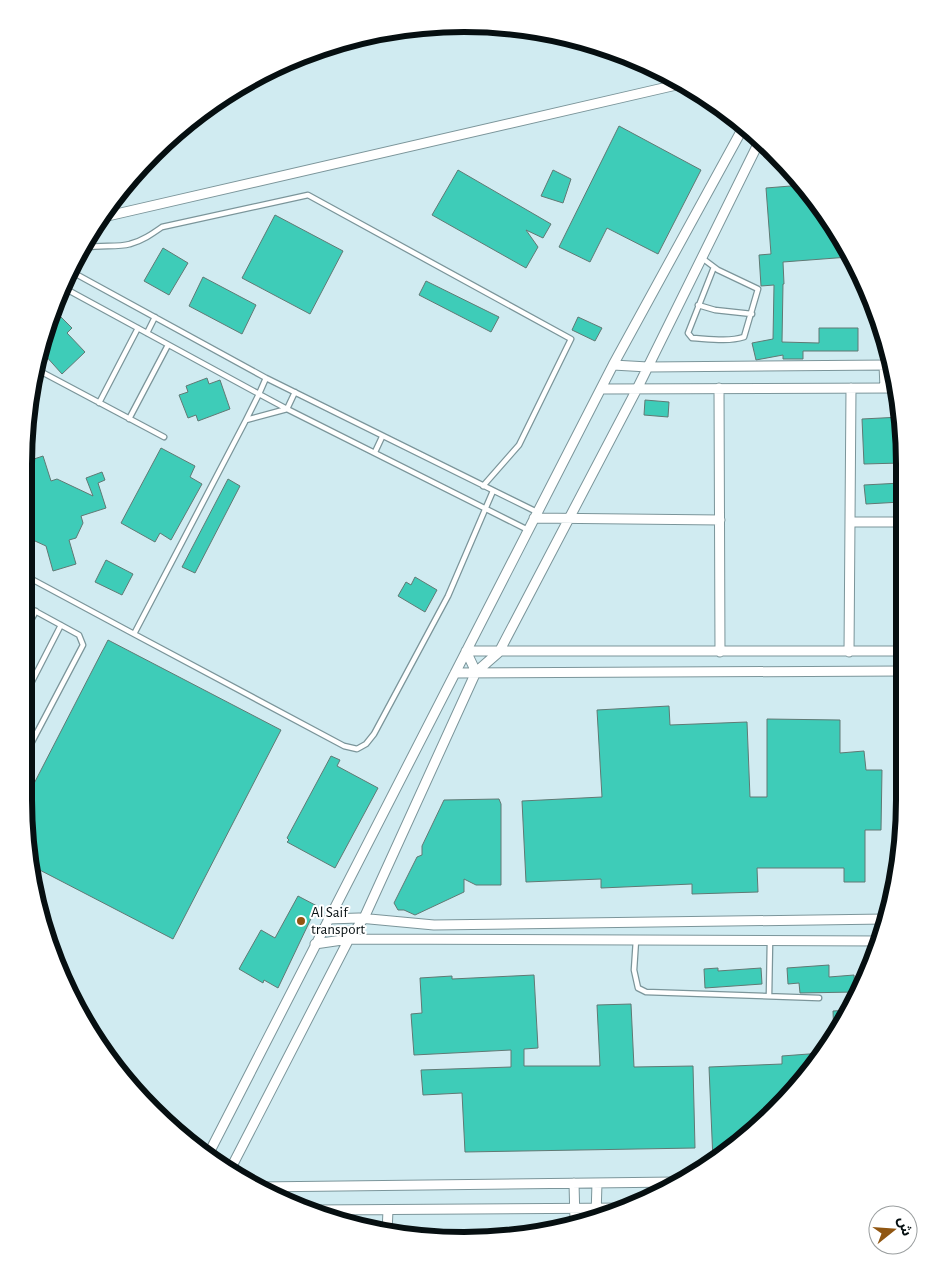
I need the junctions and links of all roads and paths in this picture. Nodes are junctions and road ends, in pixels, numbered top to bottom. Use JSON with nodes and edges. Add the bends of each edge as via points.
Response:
{"nodes":[{"id":1,"x":672,"y":86,"type":"edge"},
{"id":2,"x":740,"y":133,"type":"edge"},
{"id":3,"x":756,"y":147,"type":"edge"},
{"id":4,"x":112,"y":215,"type":"edge"},
{"id":5,"x":91,"y":247,"type":"edge"},
{"id":6,"x":702,"y":258,"type":"junction"},
{"id":7,"x":714,"y":267,"type":"junction"},
{"id":8,"x":76,"y":274,"type":"edge"},
{"id":9,"x":69,"y":291,"type":"edge"},
{"id":10,"x":698,"y":305,"type":"junction"},
{"id":11,"x":752,"y":314,"type":"junction"},
{"id":12,"x":155,"y":318,"type":"junction"},
{"id":13,"x":138,"y":328,"type":"junction"},
{"id":14,"x":148,"y":333,"type":"junction"},
{"id":15,"x":168,"y":344,"type":"junction"},
{"id":16,"x":613,"y":365,"type":"junction"},
{"id":17,"x":884,"y":365,"type":"edge"},
{"id":18,"x":648,"y":366,"type":"junction"},
{"id":19,"x":43,"y":373,"type":"edge"},
{"id":20,"x":886,"y":376,"type":"edge"},
{"id":21,"x":266,"y":378,"type":"junction"},
{"id":22,"x":638,"y":388,"type":"junction"},
{"id":23,"x":719,"y":388,"type":"junction"},
{"id":24,"x":852,"y":388,"type":"junction"},
{"id":25,"x":885,"y":388,"type":"junction"},
{"id":26,"x":888,"y":388,"type":"edge"},
{"id":27,"x":600,"y":389,"type":"junction"},
{"id":28,"x":295,"y":392,"type":"junction"},
{"id":29,"x":259,"y":394,"type":"junction"},
{"id":30,"x":99,"y":403,"type":"junction"},
{"id":31,"x":287,"y":409,"type":"junction"},
{"id":32,"x":129,"y":419,"type":"junction"},
{"id":33,"x":246,"y":420,"type":"junction"},
{"id":34,"x":164,"y":437,"type":"dead end"},
{"id":35,"x":382,"y":437,"type":"junction"},
{"id":36,"x":376,"y":452,"type":"junction"},
{"id":37,"x":483,"y":486,"type":"junction"},
{"id":38,"x":494,"y":491,"type":"junction"},
{"id":39,"x":485,"y":507,"type":"junction"},
{"id":40,"x":536,"y":515,"type":"junction"},
{"id":41,"x":569,"y":518,"type":"junction"},
{"id":42,"x":720,"y":520,"type":"junction"},
{"id":43,"x":850,"y":522,"type":"junction"},
{"id":44,"x":896,"y":522,"type":"edge"},
{"id":45,"x":528,"y":530,"type":"junction"},
{"id":46,"x":32,"y":579,"type":"edge"},
{"id":47,"x":32,"y":609,"type":"edge"},
{"id":48,"x":36,"y":611,"type":"junction"},
{"id":49,"x":32,"y":618,"type":"edge"},
{"id":50,"x":61,"y":625,"type":"junction"},
{"id":51,"x":134,"y":634,"type":"junction"},
{"id":52,"x":466,"y":651,"type":"junction"},
{"id":53,"x":499,"y":652,"type":"junction"},
{"id":54,"x":720,"y":652,"type":"junction"},
{"id":55,"x":849,"y":652,"type":"junction"},
{"id":56,"x":896,"y":652,"type":"edge"},
{"id":57,"x":896,"y":671,"type":"edge"},
{"id":58,"x":455,"y":672,"type":"junction"},
{"id":59,"x":476,"y":672,"type":"junction"},
{"id":60,"x":32,"y":681,"type":"edge"},
{"id":61,"x":32,"y":735,"type":"edge"},
{"id":62,"x":35,"y":736,"type":"junction"},
{"id":63,"x":32,"y":742,"type":"edge"},
{"id":64,"x":364,"y":918,"type":"junction"},
{"id":65,"x":879,"y":919,"type":"edge"},
{"id":66,"x":328,"y":920,"type":"junction"},
{"id":67,"x":349,"y":939,"type":"junction"},
{"id":68,"x":636,"y":940,"type":"junction"},
{"id":69,"x":770,"y":940,"type":"junction"},
{"id":70,"x":873,"y":941,"type":"edge"},
{"id":71,"x":315,"y":944,"type":"junction"},
{"id":72,"x":769,"y":996,"type":"junction"},
{"id":73,"x":819,"y":998,"type":"dead end"},
{"id":74,"x":211,"y":1151,"type":"edge"},
{"id":75,"x":232,"y":1165,"type":"edge"},
{"id":76,"x":666,"y":1182,"type":"edge"},
{"id":77,"x":574,"y":1183,"type":"junction"},
{"id":78,"x":597,"y":1183,"type":"junction"},
{"id":79,"x":271,"y":1187,"type":"edge"},
{"id":80,"x":575,"y":1209,"type":"junction"},
{"id":81,"x":388,"y":1210,"type":"junction"},
{"id":82,"x":596,"y":1212,"type":"edge"},
{"id":83,"x":334,"y":1213,"type":"edge"},
{"id":84,"x":575,"y":1218,"type":"edge"},
{"id":85,"x":387,"y":1225,"type":"edge"}],
"edges":[{"from":1,"to":4,"type":"street"},
{"from":2,"to":16,"type":"street"},
{"from":3,"to":6,"type":"street"},
{"from":5,"to":37,"type":"lane","via":[[129,244],[162,227],[308,195],[571,339],[519,445]]},
{"from":6,"to":7,"type":"lane"},
{"from":6,"to":18,"type":"street"},
{"from":7,"to":10,"type":"lane"},
{"from":7,"to":11,"type":"lane","via":[[758,290]]},
{"from":8,"to":12,"type":"lane"},
{"from":9,"to":13,"type":"lane"},
{"from":10,"to":11,"type":"lane"},
{"from":10,"to":11,"type":"lane","via":[[688,329],[692,338],[744,337]]},
{"from":12,"to":14,"type":"lane"},
{"from":12,"to":21,"type":"lane"},
{"from":13,"to":14,"type":"lane"},
{"from":13,"to":30,"type":"lane"},
{"from":14,"to":15,"type":"lane"},
{"from":15,"to":29,"type":"lane"},
{"from":15,"to":32,"type":"lane"},
{"from":16,"to":18,"type":"street"},
{"from":16,"to":27,"type":"street"},
{"from":17,"to":18,"type":"street"},
{"from":18,"to":22,"type":"street"},
{"from":19,"to":30,"type":"lane"},
{"from":20,"to":25,"type":"street"},
{"from":21,"to":28,"type":"lane"},
{"from":21,"to":29,"type":"lane"},
{"from":22,"to":23,"type":"street"},
{"from":22,"to":27,"type":"street"},
{"from":22,"to":41,"type":"street"},
{"from":23,"to":24,"type":"street"},
{"from":23,"to":42,"type":"street"},
{"from":24,"to":25,"type":"street"},
{"from":24,"to":43,"type":"street"},
{"from":25,"to":26,"type":"street"},
{"from":27,"to":40,"type":"street"},
{"from":28,"to":31,"type":"lane"},
{"from":28,"to":35,"type":"lane"},
{"from":29,"to":31,"type":"lane"},
{"from":29,"to":33,"type":"lane"},
{"from":30,"to":32,"type":"lane"},
{"from":31,"to":33,"type":"lane"},
{"from":31,"to":36,"type":"lane"},
{"from":32,"to":34,"type":"lane"},
{"from":33,"to":51,"type":"lane"},
{"from":35,"to":36,"type":"lane"},
{"from":35,"to":37,"type":"lane"},
{"from":36,"to":39,"type":"lane"},
{"from":37,"to":38,"type":"lane"},
{"from":38,"to":39,"type":"lane"},
{"from":38,"to":40,"type":"lane"},
{"from":39,"to":45,"type":"lane"},
{"from":39,"to":51,"type":"lane","via":[[443,604],[374,734],[366,744],[356,749],[276,712]]},
{"from":40,"to":41,"type":"street"},
{"from":40,"to":45,"type":"street"},
{"from":41,"to":42,"type":"street"},
{"from":41,"to":53,"type":"street"},
{"from":42,"to":54,"type":"street"},
{"from":43,"to":44,"type":"street"},
{"from":43,"to":55,"type":"street"},
{"from":45,"to":52,"type":"street"},
{"from":46,"to":51,"type":"lane"},
{"from":47,"to":48,"type":"lane"},
{"from":48,"to":49,"type":"lane"},
{"from":48,"to":50,"type":"lane"},
{"from":50,"to":60,"type":"lane"},
{"from":50,"to":62,"type":"lane","via":[[79,635],[83,645]]},
{"from":52,"to":53,"type":"street"},
{"from":52,"to":58,"type":"street"},
{"from":52,"to":59,"type":"street"},
{"from":53,"to":54,"type":"street"},
{"from":53,"to":59,"type":"street"},
{"from":54,"to":55,"type":"street"},
{"from":55,"to":56,"type":"street"},
{"from":57,"to":59,"type":"street"},
{"from":58,"to":59,"type":"street"},
{"from":58,"to":66,"type":"street"},
{"from":59,"to":64,"type":"street"},
{"from":61,"to":62,"type":"lane"},
{"from":62,"to":63,"type":"lane"},
{"from":64,"to":65,"type":"street","via":[[434,924]]},
{"from":64,"to":66,"type":"street"},
{"from":64,"to":67,"type":"street"},
{"from":66,"to":71,"type":"street"},
{"from":67,"to":68,"type":"street"},
{"from":67,"to":71,"type":"street"},
{"from":67,"to":75,"type":"street"},
{"from":68,"to":69,"type":"street"},
{"from":68,"to":72,"type":"lane","via":[[635,980],[638,988],[646,992]]},
{"from":69,"to":70,"type":"street"},
{"from":69,"to":72,"type":"lane"},
{"from":71,"to":74,"type":"street"},
{"from":72,"to":73,"type":"lane"},
{"from":76,"to":78,"type":"street"},
{"from":77,"to":78,"type":"street"},
{"from":77,"to":79,"type":"street"},
{"from":77,"to":80,"type":"street"},
{"from":78,"to":82,"type":"street"},
{"from":80,"to":81,"type":"street"},
{"from":80,"to":82,"type":"street"},
{"from":80,"to":84,"type":"street"},
{"from":81,"to":83,"type":"street"},
{"from":81,"to":85,"type":"street"}]}
